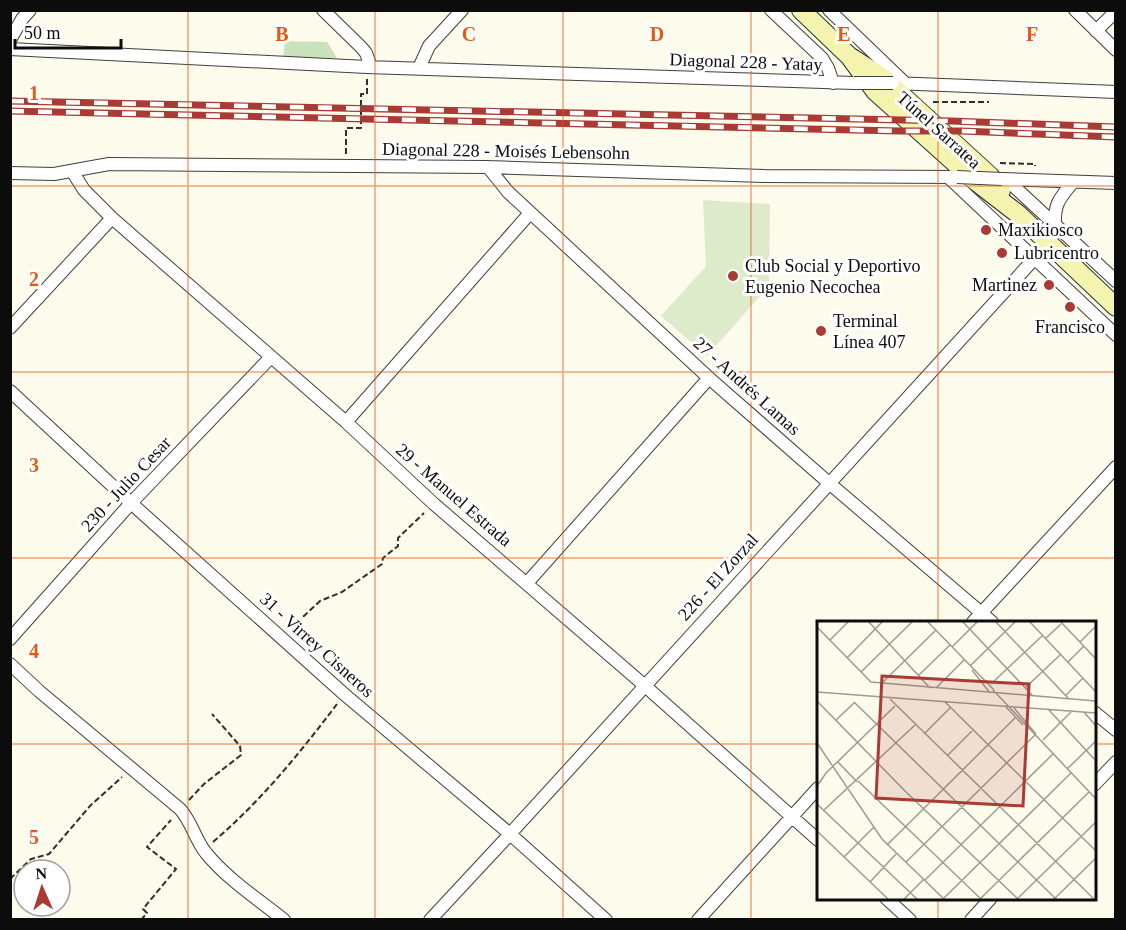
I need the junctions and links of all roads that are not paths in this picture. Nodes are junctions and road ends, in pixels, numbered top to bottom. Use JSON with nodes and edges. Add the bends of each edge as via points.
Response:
{"nodes":[{"id":1,"x":30,"y":10,"type":"edge"},
{"id":2,"x":322,"y":10,"type":"edge"},
{"id":3,"x":462,"y":10,"type":"edge"},
{"id":4,"x":771,"y":10,"type":"edge"},
{"id":5,"x":801,"y":10,"type":"edge"},
{"id":6,"x":1075,"y":10,"type":"edge"},
{"id":7,"x":1116,"y":11,"type":"edge"},
{"id":8,"x":835,"y":12,"type":"edge"},
{"id":9,"x":1096,"y":31,"type":"junction"},
{"id":10,"x":10,"y":40,"type":"edge"},
{"id":11,"x":10,"y":49,"type":"edge"},
{"id":12,"x":1116,"y":50,"type":"edge"},
{"id":13,"x":371,"y":67,"type":"junction"},
{"id":14,"x":419,"y":68,"type":"junction"},
{"id":15,"x":833,"y":83,"type":"junction"},
{"id":16,"x":900,"y":84,"type":"junction"},
{"id":17,"x":1116,"y":92,"type":"edge"},
{"id":18,"x":488,"y":167,"type":"junction"},
{"id":19,"x":72,"y":171,"type":"junction"},
{"id":20,"x":10,"y":173,"type":"edge"},
{"id":21,"x":952,"y":177,"type":"junction"},
{"id":22,"x":1005,"y":180,"type":"junction"},
{"id":23,"x":1073,"y":182,"type":"junction"},
{"id":24,"x":1116,"y":183,"type":"edge"},
{"id":25,"x":530,"y":213,"type":"junction"},
{"id":26,"x":112,"y":218,"type":"junction"},
{"id":27,"x":1055,"y":226,"type":"junction"},
{"id":28,"x":1034,"y":259,"type":"junction"},
{"id":29,"x":1116,"y":281,"type":"edge"},
{"id":30,"x":1116,"y":307,"type":"edge"},
{"id":31,"x":10,"y":328,"type":"edge"},
{"id":32,"x":1116,"y":335,"type":"edge"},
{"id":33,"x":271,"y":357,"type":"junction"},
{"id":34,"x":710,"y":378,"type":"junction"},
{"id":35,"x":10,"y":391,"type":"edge"},
{"id":36,"x":346,"y":422,"type":"junction"},
{"id":37,"x":1116,"y":467,"type":"edge"},
{"id":38,"x":829,"y":483,"type":"junction"},
{"id":39,"x":131,"y":503,"type":"junction"},
{"id":40,"x":527,"y":583,"type":"junction"},
{"id":41,"x":978,"y":618,"type":"edge"},
{"id":42,"x":10,"y":639,"type":"edge"},
{"id":43,"x":10,"y":664,"type":"edge"},
{"id":44,"x":644,"y":685,"type":"junction"},
{"id":45,"x":1096,"y":713,"type":"edge"},
{"id":46,"x":1116,"y":730,"type":"edge"},
{"id":47,"x":1116,"y":762,"type":"edge"},
{"id":48,"x":1096,"y":784,"type":"edge"},
{"id":49,"x":817,"y":790,"type":"edge"},
{"id":50,"x":791,"y":816,"type":"junction"},
{"id":51,"x":510,"y":834,"type":"junction"},
{"id":52,"x":817,"y":838,"type":"edge"},
{"id":53,"x":888,"y":900,"type":"edge"},
{"id":54,"x":989,"y":900,"type":"edge"},
{"id":55,"x":284,"y":920,"type":"edge"},
{"id":56,"x":430,"y":920,"type":"edge"},
{"id":57,"x":606,"y":920,"type":"edge"},
{"id":58,"x":698,"y":920,"type":"edge"},
{"id":59,"x":910,"y":920,"type":"edge"},
{"id":60,"x":971,"y":920,"type":"edge"}],
"edges":[{"from":1,"to":10,"type":"street"},
{"from":2,"to":13,"type":"street","via":[[366,52]]},
{"from":3,"to":14,"type":"street","via":[[429,46]]},
{"from":4,"to":15,"type":"street","via":[[822,58]]},
{"from":5,"to":30,"type":"main road","name":"Túnel Sarratea","via":[[849,56],[875,91],[1018,214]]},
{"from":6,"to":9,"type":"street"},
{"from":7,"to":9,"type":"street"},
{"from":8,"to":16,"type":"street"},
{"from":9,"to":12,"type":"street"},
{"from":11,"to":13,"type":"street","name":"Diagonal 228 - Yatay"},
{"from":13,"to":14,"type":"street","name":"Diagonal 228 - Yatay"},
{"from":14,"to":15,"type":"street","name":"Diagonal 228 - Yatay"},
{"from":15,"to":16,"type":"street","name":"Diagonal 228 - Yatay","bridge":true},
{"from":16,"to":17,"type":"street","name":"Diagonal 228 - Yatay"},
{"from":18,"to":19,"type":"street","name":"Diagonal 228 - Moisés Lebensohn","via":[[109,164]]},
{"from":18,"to":21,"type":"street","name":"Diagonal 228 - Moisés Lebensohn","via":[[765,176]]},
{"from":18,"to":25,"type":"street","name":"27 - Andrés Lamas"},
{"from":19,"to":20,"type":"street","name":"Diagonal 228 - Moisés Lebensohn"},
{"from":19,"to":26,"type":"street","name":"29 - Manuel Estrada","via":[[84,190]]},
{"from":21,"to":22,"type":"street","name":"Diagonal 228 - Moisés Lebensohn","bridge":true},
{"from":21,"to":28,"type":"street"},
{"from":22,"to":23,"type":"street","name":"Diagonal 228 - Moisés Lebensohn"},
{"from":22,"to":27,"type":"street"},
{"from":23,"to":24,"type":"street","name":"Diagonal 228 - Moisés Lebensohn"},
{"from":23,"to":27,"type":"street","via":[[1058,204]]},
{"from":25,"to":34,"type":"street","name":"27 - Andrés Lamas"},
{"from":25,"to":36,"type":"street"},
{"from":26,"to":31,"type":"street"},
{"from":26,"to":33,"type":"street","name":"29 - Manuel Estrada"},
{"from":27,"to":29,"type":"street"},
{"from":28,"to":32,"type":"street"},
{"from":28,"to":38,"type":"street","name":"226 - El Zorzal"},
{"from":33,"to":36,"type":"street","name":"29 - Manuel Estrada"},
{"from":33,"to":39,"type":"street","name":"230 - Julio Cesar"},
{"from":34,"to":38,"type":"street","name":"27 - Andrés Lamas"},
{"from":34,"to":40,"type":"street"},
{"from":35,"to":39,"type":"street","name":"31 - Virrey Cisneros"},
{"from":36,"to":40,"type":"street","name":"29 - Manuel Estrada"},
{"from":37,"to":41,"type":"street"},
{"from":38,"to":41,"type":"street","name":"27 - Andrés Lamas"},
{"from":38,"to":44,"type":"street","name":"226 - El Zorzal"},
{"from":39,"to":42,"type":"street","name":"230 - Julio Cesar"},
{"from":39,"to":51,"type":"street","name":"31 - Virrey Cisneros","via":[[344,694]]},
{"from":40,"to":44,"type":"street","name":"29 - Manuel Estrada"},
{"from":43,"to":55,"type":"street","via":[[180,809],[217,866]]},
{"from":44,"to":50,"type":"street","name":"29 - Manuel Estrada"},
{"from":44,"to":51,"type":"street","name":"226 - El Zorzal"},
{"from":45,"to":46,"type":"street"},
{"from":47,"to":48,"type":"street"},
{"from":49,"to":50,"type":"street"},
{"from":50,"to":52,"type":"street","name":"29 - Manuel Estrada"},
{"from":50,"to":58,"type":"street"},
{"from":51,"to":56,"type":"street","name":"226 - El Zorzal"},
{"from":51,"to":57,"type":"street","name":"31 - Virrey Cisneros"},
{"from":53,"to":59,"type":"street"},
{"from":54,"to":60,"type":"street"}]}
